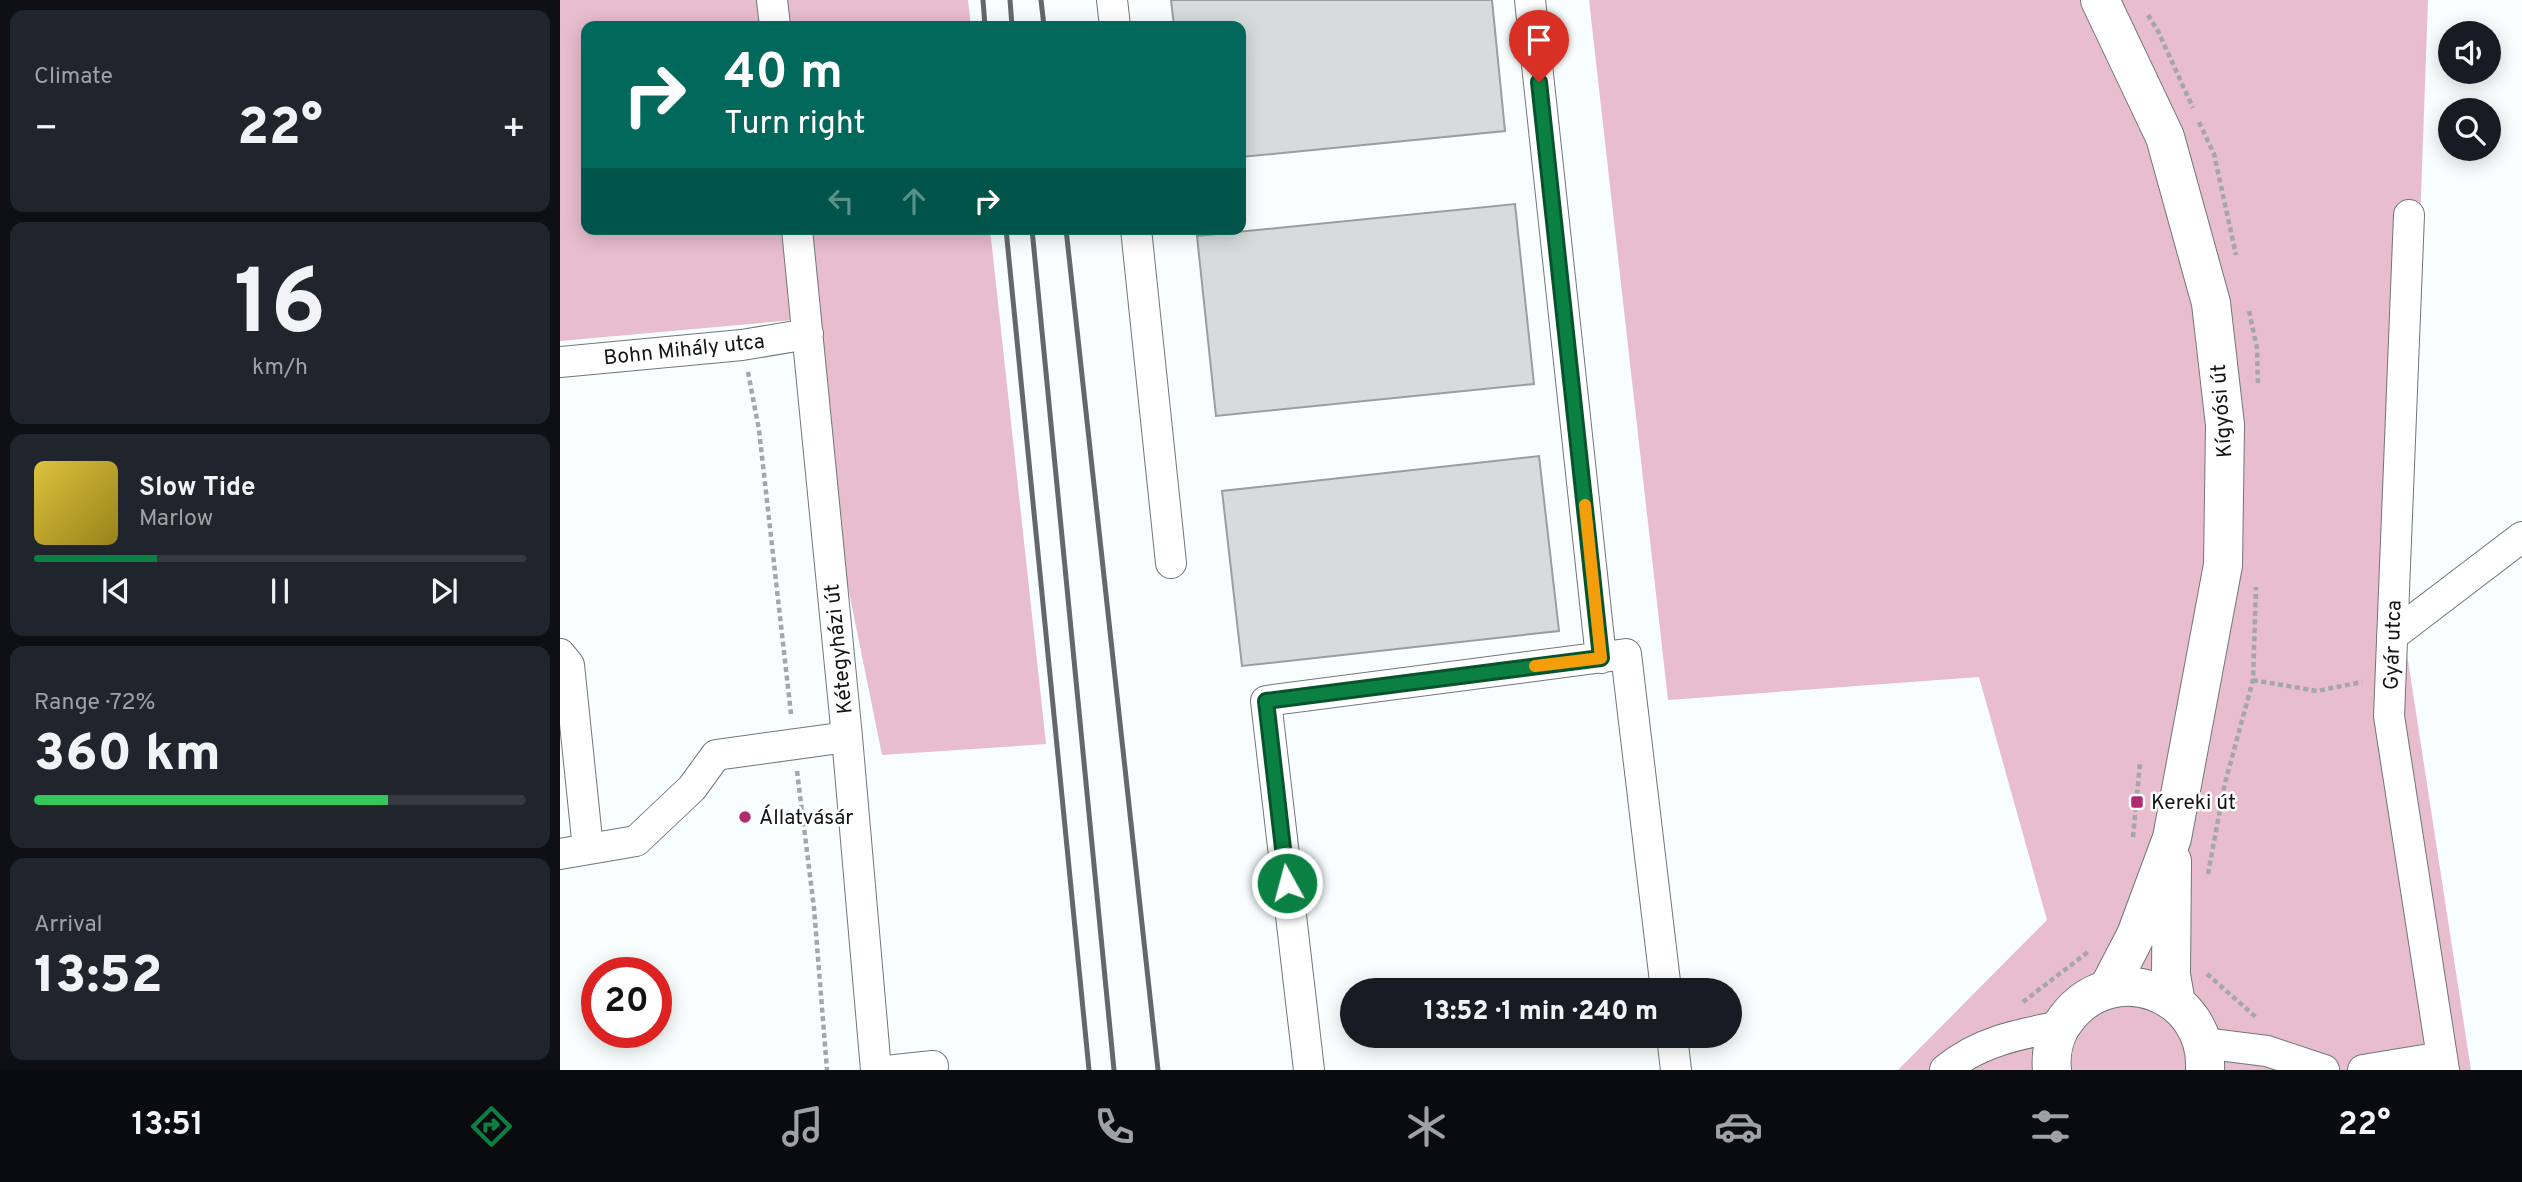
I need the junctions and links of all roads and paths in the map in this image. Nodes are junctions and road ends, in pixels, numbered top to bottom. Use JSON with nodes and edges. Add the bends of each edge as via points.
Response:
{"nodes":[{"id":1,"x":772,"y":0,"type":"edge"},
{"id":2,"x":1112,"y":0,"type":"edge"},
{"id":3,"x":1530,"y":0,"type":"edge"},
{"id":4,"x":2100,"y":0,"type":"edge"},
{"id":5,"x":774,"y":21,"type":"edge"},
{"id":6,"x":1114,"y":21,"type":"edge"},
{"id":7,"x":2409,"y":215,"type":"dead end"},
{"id":8,"x":798,"y":235,"type":"edge"},
{"id":9,"x":1137,"y":235,"type":"edge"},
{"id":10,"x":808,"y":334,"type":"junction"},
{"id":11,"x":742,"y":345,"type":"junction"},
{"id":12,"x":560,"y":362,"type":"edge"},
{"id":13,"x":2522,"y":537,"type":"edge"},
{"id":14,"x":1171,"y":563,"type":"dead end"},
{"id":15,"x":2392,"y":636,"type":"junction"},
{"id":16,"x":560,"y":654,"type":"edge"},
{"id":17,"x":1601,"y":658,"type":"junction"},
{"id":18,"x":2390,"y":677,"type":"junction"},
{"id":19,"x":2253,"y":680,"type":"dead end"},
{"id":20,"x":566,"y":701,"type":"edge"},
{"id":21,"x":847,"y":737,"type":"junction"},
{"id":22,"x":794,"y":744,"type":"junction"},
{"id":23,"x":2140,"y":763,"type":"dead end"},
{"id":24,"x":2172,"y":838,"type":"junction"},
{"id":25,"x":2133,"y":839,"type":"dead end"},
{"id":26,"x":574,"y":852,"type":"edge"},
{"id":27,"x":2090,"y":951,"type":"dead end"},
{"id":28,"x":1665,"y":978,"type":"edge"},
{"id":29,"x":2108,"y":989,"type":"junction"},
{"id":30,"x":2176,"y":1003,"type":"junction"},
{"id":31,"x":2060,"y":1026,"type":"junction"},
{"id":32,"x":2006,"y":1037,"type":"junction"},
{"id":33,"x":1673,"y":1048,"type":"edge"},
{"id":34,"x":2204,"y":1056,"type":"edge"},
{"id":35,"x":933,"y":1066,"type":"dead end"},
{"id":36,"x":2440,"y":1066,"type":"edge"},
{"id":37,"x":827,"y":1070,"type":"edge"},
{"id":38,"x":876,"y":1070,"type":"edge"},
{"id":39,"x":895,"y":1070,"type":"edge"},
{"id":40,"x":1308,"y":1070,"type":"edge"},
{"id":41,"x":1676,"y":1070,"type":"edge"},
{"id":42,"x":1945,"y":1070,"type":"edge"},
{"id":43,"x":2052,"y":1070,"type":"edge"},
{"id":44,"x":2324,"y":1070,"type":"edge"},
{"id":45,"x":2363,"y":1070,"type":"edge"}],
"edges":[{"from":1,"to":5,"type":"street"},
{"from":2,"to":6,"type":"street"},
{"from":3,"to":17,"type":"street"},
{"from":4,"to":24,"type":"main road","name":"Kígyósi út","via":[[2165,136],[2211,303],[2225,425],[2223,565]]},
{"from":7,"to":15,"type":"street","name":"Gyár utca"},
{"from":8,"to":10,"type":"street","name":"Kétegyházi út"},
{"from":9,"to":14,"type":"street"},
{"from":10,"to":11,"type":"street","name":"Bohn Mihály utca"},
{"from":10,"to":21,"type":"street","name":"Kétegyházi út"},
{"from":11,"to":12,"type":"street","name":"Bohn Mihály utca"},
{"from":11,"to":22,"type":"path","via":[[759,430]]},
{"from":13,"to":15,"type":"street"},
{"from":15,"to":18,"type":"street","name":"Gyár utca"},
{"from":16,"to":20,"type":"street","via":[[569,664]]},
{"from":17,"to":28,"type":"street","via":[[1626,654]]},
{"from":17,"to":40,"type":"street","via":[[1266,701]]},
{"from":18,"to":19,"type":"path","via":[[2317,691]]},
{"from":18,"to":36,"type":"street","name":"Gyár utca","via":[[2389,716]]},
{"from":20,"to":26,"type":"street"},
{"from":21,"to":22,"type":"street"},
{"from":21,"to":38,"type":"street","name":"Kétegyházi út"},
{"from":22,"to":26,"type":"street","via":[[716,755],[692,788],[636,841]]},
{"from":22,"to":37,"type":"path"},
{"from":23,"to":25,"type":"path"},
{"from":24,"to":29,"type":"main road","name":"Kígyósi út","via":[[2136,935]]},
{"from":24,"to":30,"type":"main road","name":"Kígyósi út","via":[[2171,975]]},
{"from":27,"to":32,"type":"path","via":[[2005,1014]]},
{"from":29,"to":30,"type":"main road","via":[[2144,988]]},
{"from":29,"to":31,"type":"main road","via":[[2089,997]]},
{"from":30,"to":34,"type":"main road","via":[[2197,1028]]},
{"from":31,"to":32,"type":"street"},
{"from":31,"to":43,"type":"main road","via":[[2053,1044]]},
{"from":32,"to":42,"type":"street","via":[[1961,1056]]},
{"from":33,"to":41,"type":"street"},
{"from":34,"to":44,"type":"street","via":[[2267,1051]]},
{"from":35,"to":39,"type":"street"},
{"from":36,"to":45,"type":"street"}]}
